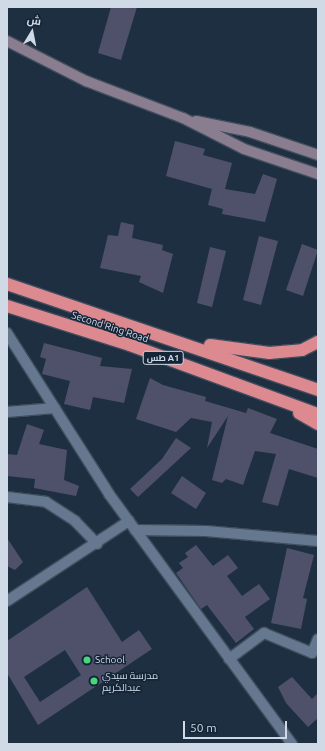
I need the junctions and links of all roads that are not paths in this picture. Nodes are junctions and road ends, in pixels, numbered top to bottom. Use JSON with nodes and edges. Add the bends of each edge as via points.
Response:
{"nodes":[{"id":1,"x":7,"y":40,"type":"edge"},
{"id":2,"x":183,"y":118,"type":"junction"},
{"id":3,"x":318,"y":155,"type":"edge"},
{"id":4,"x":318,"y":174,"type":"edge"},
{"id":5,"x":7,"y":284,"type":"edge"},
{"id":6,"x":7,"y":306,"type":"edge"},
{"id":7,"x":7,"y":333,"type":"edge"},
{"id":8,"x":173,"y":338,"type":"junction"},
{"id":9,"x":318,"y":342,"type":"edge"},
{"id":10,"x":318,"y":390,"type":"edge"},
{"id":11,"x":266,"y":396,"type":"junction"},
{"id":12,"x":55,"y":408,"type":"junction"},
{"id":13,"x":7,"y":412,"type":"edge"},
{"id":14,"x":318,"y":414,"type":"edge"},
{"id":15,"x":318,"y":424,"type":"edge"},
{"id":16,"x":7,"y":497,"type":"edge"},
{"id":17,"x":129,"y":521,"type":"junction"},
{"id":18,"x":135,"y":530,"type":"junction"},
{"id":19,"x":318,"y":541,"type":"edge"},
{"id":20,"x":97,"y":544,"type":"junction"},
{"id":21,"x":7,"y":601,"type":"edge"},
{"id":22,"x":318,"y":639,"type":"edge"},
{"id":23,"x":315,"y":655,"type":"edge"},
{"id":24,"x":230,"y":659,"type":"junction"},
{"id":25,"x":292,"y":744,"type":"edge"}],
"edges":[{"from":1,"to":2,"type":"main road","via":[[62,71]]},
{"from":2,"to":3,"type":"main road","via":[[250,132]]},
{"from":2,"to":4,"type":"main road","via":[[244,149]]},
{"from":5,"to":8,"type":"highway","name":"Second Ring Road","number":"طس A1"},
{"from":6,"to":11,"type":"highway","name":"Second Ring Road","number":"طس A1","via":[[130,345]]},
{"from":7,"to":12,"type":"street"},
{"from":8,"to":9,"type":"highway","via":[[269,353],[302,350]]},
{"from":8,"to":10,"type":"highway","name":"Second Ring Road","number":"طس A1"},
{"from":11,"to":14,"type":"highway","name":"Second Ring Road","number":"طس A1"},
{"from":11,"to":15,"type":"highway"},
{"from":12,"to":13,"type":"street"},
{"from":12,"to":17,"type":"street"},
{"from":16,"to":20,"type":"street","via":[[46,502],[75,521]]},
{"from":17,"to":18,"type":"street"},
{"from":17,"to":20,"type":"street"},
{"from":18,"to":19,"type":"street","via":[[214,531]]},
{"from":18,"to":24,"type":"street"},
{"from":20,"to":21,"type":"street"},
{"from":22,"to":23,"type":"street"},
{"from":23,"to":24,"type":"street","via":[[265,633]]},
{"from":24,"to":25,"type":"street"}]}
